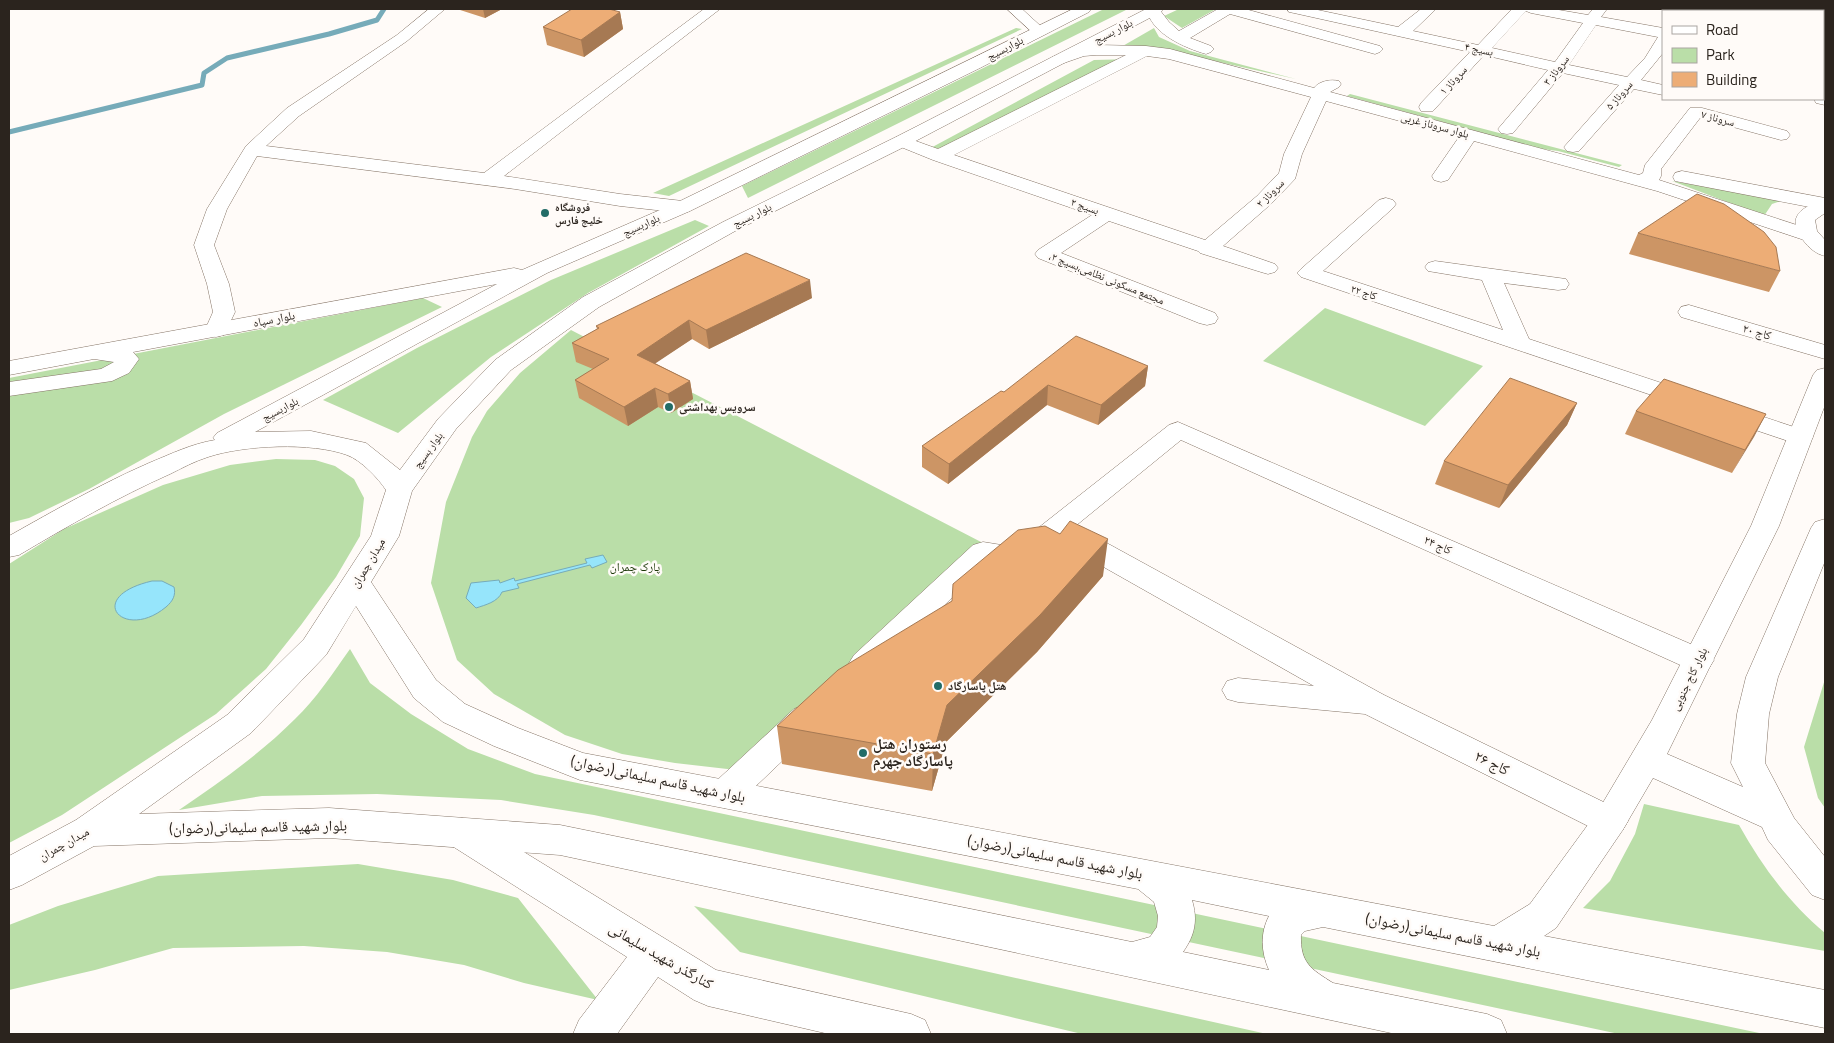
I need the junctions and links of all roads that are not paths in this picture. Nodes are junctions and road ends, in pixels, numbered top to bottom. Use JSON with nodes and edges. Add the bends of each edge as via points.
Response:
{"nodes":[{"id":1,"x":438,"y":9,"type":"edge"},
{"id":2,"x":713,"y":9,"type":"edge"},
{"id":3,"x":1014,"y":9,"type":"edge"},
{"id":4,"x":1084,"y":9,"type":"edge"},
{"id":5,"x":1154,"y":9,"type":"edge"},
{"id":6,"x":1229,"y":9,"type":"edge"},
{"id":7,"x":1294,"y":9,"type":"edge"},
{"id":8,"x":1429,"y":9,"type":"edge"},
{"id":9,"x":1520,"y":9,"type":"edge"},
{"id":10,"x":1531,"y":9,"type":"edge"},
{"id":11,"x":1596,"y":14,"type":"edge"},
{"id":12,"x":1038,"y":30,"type":"junction"},
{"id":13,"x":1402,"y":32,"type":"junction"},
{"id":14,"x":1662,"y":33,"type":"edge"},
{"id":15,"x":1178,"y":38,"type":"junction"},
{"id":16,"x":1662,"y":44,"type":"edge"},
{"id":17,"x":1375,"y":49,"type":"dead end"},
{"id":18,"x":1481,"y":50,"type":"junction"},
{"id":19,"x":1146,"y":51,"type":"junction"},
{"id":20,"x":1058,"y":60,"type":"junction"},
{"id":21,"x":1657,"y":61,"type":"edge"},
{"id":22,"x":1559,"y":67,"type":"junction"},
{"id":23,"x":1630,"y":82,"type":"junction"},
{"id":24,"x":1328,"y":89,"type":"junction"},
{"id":25,"x":1662,"y":90,"type":"edge"},
{"id":26,"x":1427,"y":107,"type":"junction"},
{"id":27,"x":1508,"y":129,"type":"junction"},
{"id":28,"x":1470,"y":135,"type":"junction"},
{"id":29,"x":1781,"y":135,"type":"dead end"},
{"id":30,"x":902,"y":141,"type":"junction"},
{"id":31,"x":1573,"y":147,"type":"junction"},
{"id":32,"x":252,"y":150,"type":"junction"},
{"id":33,"x":940,"y":156,"type":"junction"},
{"id":34,"x":1646,"y":175,"type":"junction"},
{"id":35,"x":1441,"y":176,"type":"dead end"},
{"id":36,"x":487,"y":180,"type":"junction"},
{"id":37,"x":1386,"y":204,"type":"dead end"},
{"id":38,"x":1825,"y":205,"type":"edge"},
{"id":39,"x":683,"y":207,"type":"junction"},
{"id":40,"x":1106,"y":214,"type":"junction"},
{"id":41,"x":730,"y":226,"type":"junction"},
{"id":42,"x":1815,"y":242,"type":"edge"},
{"id":43,"x":1207,"y":249,"type":"junction"},
{"id":44,"x":1825,"y":258,"type":"edge"},
{"id":45,"x":1435,"y":267,"type":"dead end"},
{"id":46,"x":1268,"y":268,"type":"dead end"},
{"id":47,"x":540,"y":270,"type":"junction"},
{"id":48,"x":1490,"y":275,"type":"junction"},
{"id":49,"x":1558,"y":284,"type":"dead end"},
{"id":50,"x":1689,"y":312,"type":"dead end"},
{"id":51,"x":1206,"y":318,"type":"dead end"},
{"id":52,"x":216,"y":330,"type":"junction"},
{"id":53,"x":1520,"y":344,"type":"junction"},
{"id":54,"x":1825,"y":352,"type":"edge"},
{"id":55,"x":78,"y":355,"type":"junction"},
{"id":56,"x":9,"y":368,"type":"edge"},
{"id":57,"x":1825,"y":375,"type":"edge"},
{"id":58,"x":9,"y":389,"type":"edge"},
{"id":59,"x":1800,"y":437,"type":"junction"},
{"id":60,"x":202,"y":450,"type":"junction"},
{"id":61,"x":399,"y":490,"type":"junction"},
{"id":62,"x":1056,"y":528,"type":"junction"},
{"id":63,"x":1825,"y":528,"type":"edge"},
{"id":64,"x":9,"y":548,"type":"edge"},
{"id":65,"x":356,"y":583,"type":"junction"},
{"id":66,"x":1698,"y":660,"type":"junction"},
{"id":67,"x":847,"y":680,"type":"edge"},
{"id":68,"x":1238,"y":690,"type":"dead end"},
{"id":69,"x":826,"y":700,"type":"edge"},
{"id":70,"x":1373,"y":704,"type":"junction"},
{"id":71,"x":1646,"y":760,"type":"junction"},
{"id":72,"x":725,"y":794,"type":"junction"},
{"id":73,"x":1776,"y":817,"type":"junction"},
{"id":74,"x":1610,"y":822,"type":"junction"},
{"id":75,"x":89,"y":831,"type":"junction"},
{"id":76,"x":462,"y":833,"type":"junction"},
{"id":77,"x":9,"y":874,"type":"edge"},
{"id":78,"x":1147,"y":875,"type":"junction"},
{"id":79,"x":1825,"y":884,"type":"edge"},
{"id":80,"x":1324,"y":909,"type":"junction"},
{"id":81,"x":1497,"y":945,"type":"junction"},
{"id":82,"x":653,"y":953,"type":"junction"},
{"id":83,"x":1130,"y":960,"type":"junction"},
{"id":84,"x":1324,"y":999,"type":"junction"},
{"id":85,"x":1825,"y":1009,"type":"edge"},
{"id":86,"x":593,"y":1034,"type":"edge"},
{"id":87,"x":910,"y":1034,"type":"edge"},
{"id":88,"x":1487,"y":1034,"type":"edge"}],
"edges":[{"from":1,"to":32,"type":"street","via":[[402,38],[293,112]]},
{"from":2,"to":36,"type":"street"},
{"from":3,"to":12,"type":"street"},
{"from":4,"to":12,"type":"street","name":"بلواربسیج"},
{"from":5,"to":15,"type":"street","name":"بلوار سروناز غربی","via":[[1168,32]]},
{"from":5,"to":20,"type":"street","name":"بلوار بسیج"},
{"from":6,"to":15,"type":"street"},
{"from":6,"to":17,"type":"street"},
{"from":7,"to":13,"type":"street","name":"بسیج ۴"},
{"from":8,"to":13,"type":"street"},
{"from":9,"to":18,"type":"street","name":"سروناز ۱"},
{"from":10,"to":11,"type":"street"},
{"from":11,"to":14,"type":"street"},
{"from":11,"to":22,"type":"street","name":"سروناز ۳"},
{"from":12,"to":39,"type":"street","name":"بلواربسیج","via":[[974,65]]},
{"from":13,"to":18,"type":"street","name":"بسیج ۴"},
{"from":15,"to":24,"type":"street","name":"بلوار سروناز غربی"},
{"from":16,"to":21,"type":"street","name":"سروناز ۵"},
{"from":18,"to":22,"type":"street","name":"بسیج ۴"},
{"from":18,"to":26,"type":"street","name":"سروناز ۱"},
{"from":19,"to":20,"type":"street","name":"بلوار سروناز غربی","via":[[1082,52]]},
{"from":19,"to":24,"type":"street","name":"بلوار سروناز غربی"},
{"from":19,"to":33,"type":"street"},
{"from":20,"to":30,"type":"street","name":"بلوار بسیج"},
{"from":21,"to":23,"type":"street","name":"سروناز ۵"},
{"from":22,"to":23,"type":"street","name":"بسیج ۴"},
{"from":22,"to":27,"type":"street","name":"سروناز ۳"},
{"from":23,"to":25,"type":"street","name":"بسیج ۴"},
{"from":23,"to":31,"type":"street","name":"سروناز ۵"},
{"from":24,"to":26,"type":"street","name":"بلوار سروناز غربی"},
{"from":24,"to":28,"type":"street","name":"بلوار سروناز غربی"},
{"from":24,"to":43,"type":"street","name":"سروناز ۲","via":[[1293,154],[1288,175]]},
{"from":26,"to":27,"type":"street","name":"بلوار سروناز غربی"},
{"from":27,"to":31,"type":"street","name":"بلوار سروناز غربی"},
{"from":28,"to":34,"type":"street","name":"بلوار سروناز غربی"},
{"from":28,"to":35,"type":"street"},
{"from":29,"to":34,"type":"street","name":"سروناز ۷","via":[[1696,112]]},
{"from":30,"to":33,"type":"street","name":"بسیج ۲"},
{"from":30,"to":41,"type":"street","name":"بلوار بسیج"},
{"from":31,"to":34,"type":"street","name":"بلوار سروناز غربی"},
{"from":32,"to":36,"type":"street"},
{"from":32,"to":52,"type":"street","via":[[217,209],[204,245],[224,312]]},
{"from":33,"to":40,"type":"street","name":"بسیج ۲"},
{"from":34,"to":38,"type":"street","name":"بلوار سروناز غربی"},
{"from":34,"to":42,"type":"street","name":"بلوار سروناز غربی"},
{"from":36,"to":39,"type":"street"},
{"from":37,"to":53,"type":"street","name":"کاج ۲۲","via":[[1308,273]]},
{"from":38,"to":42,"type":"street","via":[[1806,216],[1804,225]]},
{"from":39,"to":41,"type":"street"},
{"from":39,"to":47,"type":"street","name":"بلواربسیج"},
{"from":40,"to":43,"type":"street","name":"بسیج ۲"},
{"from":40,"to":51,"type":"street","name":"،مجتمع مسکونی نظامی،بسیج ۲","via":[[1045,254]]},
{"from":41,"to":61,"type":"street","name":"بلوار بسیج","via":[[591,302],[504,365],[447,424]]},
{"from":42,"to":44,"type":"street"},
{"from":43,"to":46,"type":"street","name":"بسیج ۲"},
{"from":45,"to":48,"type":"street"},
{"from":47,"to":52,"type":"street","name":"بلوار سپاه"},
{"from":47,"to":60,"type":"street","name":"بلواربسیج"},
{"from":48,"to":49,"type":"street"},
{"from":48,"to":53,"type":"street"},
{"from":50,"to":54,"type":"street","name":"کاج ۲۰"},
{"from":52,"to":55,"type":"street","name":"بلوار سپاه"},
{"from":53,"to":59,"type":"street","name":"کاج ۲۲"},
{"from":55,"to":56,"type":"street","name":"بلوار سپاه"},
{"from":55,"to":58,"type":"street","via":[[115,353],[127,359],[121,368],[104,376]]},
{"from":57,"to":59,"type":"street","name":"بلوار کاج جنوبی"},
{"from":59,"to":66,"type":"street","name":"بلوار کاج جنوبی","via":[[1765,526]]},
{"from":60,"to":61,"type":"street","via":[[256,440],[311,439],[357,450],[388,472]]},
{"from":60,"to":64,"type":"street","via":[[71,512]]},
{"from":61,"to":65,"type":"street","name":"میدان چمران","via":[[385,536]]},
{"from":62,"to":66,"type":"street","name":"کاج ۲۴","via":[[1178,430]]},
{"from":62,"to":67,"type":"street","via":[[1019,557],[983,552]]},
{"from":62,"to":70,"type":"street","name":"کاج ۲۶"},
{"from":63,"to":73,"type":"street","via":[[1762,677],[1753,714],[1748,763]]},
{"from":65,"to":72,"type":"street","name":"بلوار شهید قاسم سلیمانی(رضوان)","via":[[425,689],[454,713],[580,766]]},
{"from":65,"to":75,"type":"street","name":"میدان چمران","via":[[315,647],[239,724]]},
{"from":66,"to":71,"type":"street","name":"بلوار کاج جنوبی"},
{"from":68,"to":70,"type":"street"},
{"from":69,"to":72,"type":"street"},
{"from":70,"to":74,"type":"street","name":"کاج ۲۶"},
{"from":71,"to":73,"type":"street"},
{"from":71,"to":74,"type":"street","name":"بلوار کاج جنوبی"},
{"from":72,"to":78,"type":"street","name":"بلوار شهید قاسم سلیمانی(رضوان)"},
{"from":73,"to":79,"type":"street","via":[[1781,829]]},
{"from":74,"to":81,"type":"street","name":"بلوار کاج جنوبی","via":[[1543,916]]},
{"from":75,"to":76,"type":"street","name":"بلوار شهید قاسم سلیمانی(رضوان)","via":[[329,824]]},
{"from":75,"to":77,"type":"street","name":"میدان چمران"},
{"from":76,"to":82,"type":"street","name":"کنارگذر شهید سلیمانی"},
{"from":76,"to":83,"type":"street","name":"بلوار شهید قاسم سلیمانی(رضوان)","via":[[560,840]]},
{"from":78,"to":80,"type":"street","name":"بلوار شهید قاسم سلیمانی(رضوان)"},
{"from":78,"to":83,"type":"street","via":[[1167,890],[1174,901],[1177,916],[1175,932],[1162,951]]},
{"from":80,"to":81,"type":"street","name":"بلوار شهید قاسم سلیمانی(رضوان)"},
{"from":80,"to":84,"type":"street","via":[[1294,916],[1282,928],[1281,949],[1287,967],[1298,983]]},
{"from":81,"to":85,"type":"street","name":"بلوار شهید قاسم سلیمانی(رضوان)"},
{"from":82,"to":86,"type":"street"},
{"from":82,"to":87,"type":"street","name":"کنارگذر شهید سلیمانی","via":[[708,987]]},
{"from":83,"to":84,"type":"street","name":"بلوار شهید قاسم سلیمانی(رضوان)"},
{"from":84,"to":88,"type":"street","name":"بلوار شهید قاسم سلیمانی(رضوان)"}]}
